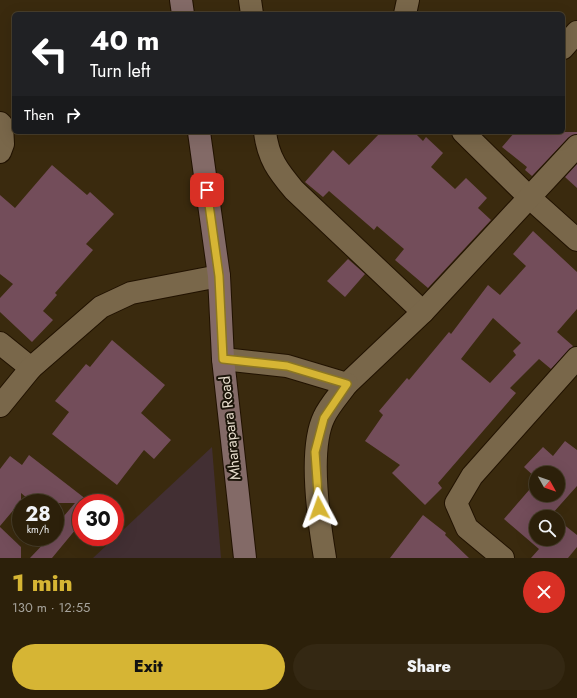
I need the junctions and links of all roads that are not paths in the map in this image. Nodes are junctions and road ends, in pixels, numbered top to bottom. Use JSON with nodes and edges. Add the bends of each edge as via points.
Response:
{"nodes":[{"id":1,"x":181,"y":0,"type":"edge"},
{"id":2,"x":250,"y":0,"type":"edge"},
{"id":3,"x":408,"y":0,"type":"edge"},
{"id":4,"x":183,"y":12,"type":"edge"},
{"id":5,"x":252,"y":12,"type":"edge"},
{"id":6,"x":405,"y":12,"type":"edge"},
{"id":7,"x":577,"y":32,"type":"edge"},
{"id":8,"x":565,"y":46,"type":"edge"},
{"id":9,"x":0,"y":123,"type":"edge"},
{"id":10,"x":199,"y":134,"type":"edge"},
{"id":11,"x":265,"y":134,"type":"edge"},
{"id":12,"x":477,"y":136,"type":"edge"},
{"id":13,"x":577,"y":146,"type":"edge"},
{"id":14,"x":0,"y":152,"type":"edge"},
{"id":15,"x":530,"y":198,"type":"junction"},
{"id":16,"x":577,"y":240,"type":"edge"},
{"id":17,"x":219,"y":276,"type":"junction"},
{"id":18,"x":423,"y":312,"type":"junction"},
{"id":19,"x":0,"y":343,"type":"edge"},
{"id":20,"x":577,"y":358,"type":"edge"},
{"id":21,"x":223,"y":359,"type":"junction"},
{"id":22,"x":31,"y":368,"type":"junction"},
{"id":23,"x":347,"y":384,"type":"junction"},
{"id":24,"x":0,"y":406,"type":"edge"},
{"id":25,"x":245,"y":558,"type":"edge"},
{"id":26,"x":325,"y":558,"type":"edge"},
{"id":27,"x":503,"y":558,"type":"edge"}],
"edges":[{"from":1,"to":4,"type":"main road"},
{"from":2,"to":5,"type":"street"},
{"from":3,"to":6,"type":"street"},
{"from":7,"to":8,"type":"street"},
{"from":9,"to":14,"type":"street","via":[[3,144]]},
{"from":10,"to":17,"type":"main road","name":"Mharapara Road"},
{"from":11,"to":18,"type":"street","via":[[267,150],[278,171],[294,190]]},
{"from":12,"to":15,"type":"street"},
{"from":13,"to":15,"type":"street"},
{"from":15,"to":16,"type":"street"},
{"from":15,"to":18,"type":"street"},
{"from":17,"to":21,"type":"main road","name":"Mharapara Road"},
{"from":17,"to":22,"type":"street","via":[[131,293],[101,307]]},
{"from":18,"to":23,"type":"street"},
{"from":19,"to":22,"type":"street"},
{"from":20,"to":27,"type":"street","via":[[472,476],[456,502],[467,528]]},
{"from":21,"to":23,"type":"street","via":[[287,366]]},
{"from":21,"to":25,"type":"main road","name":"Mharapara Road"},
{"from":22,"to":24,"type":"street"},
{"from":23,"to":26,"type":"street","via":[[324,418],[315,452]]}]}
